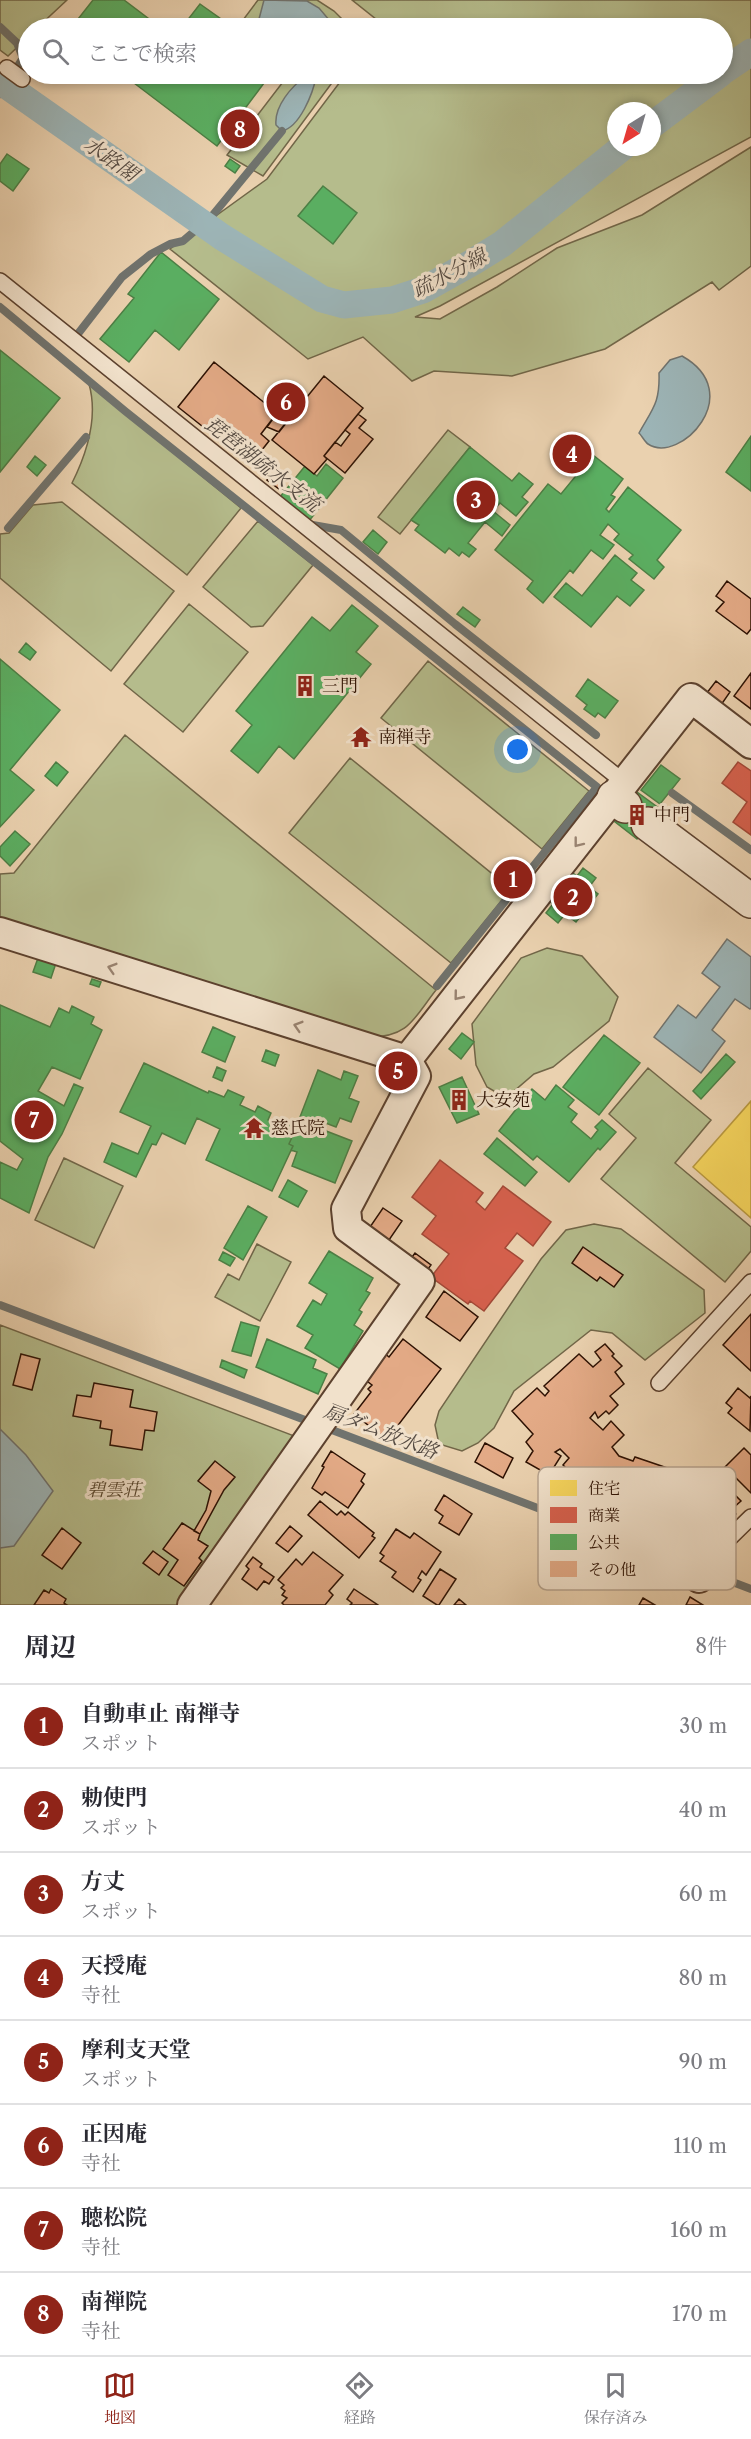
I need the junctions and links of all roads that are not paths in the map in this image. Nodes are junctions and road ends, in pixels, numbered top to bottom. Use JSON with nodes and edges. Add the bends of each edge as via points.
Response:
{"nodes":[{"id":1,"x":7,"y":68,"type":"dead end"},
{"id":2,"x":18,"y":76,"type":"edge"},
{"id":3,"x":0,"y":281,"type":"edge"},
{"id":4,"x":751,"y":744,"type":"edge"},
{"id":5,"x":628,"y":802,"type":"junction"},
{"id":6,"x":751,"y":902,"type":"edge"},
{"id":7,"x":0,"y":932,"type":"edge"},
{"id":8,"x":407,"y":1060,"type":"junction"},
{"id":9,"x":751,"y":1282,"type":"edge"},
{"id":10,"x":659,"y":1383,"type":"dead end"},
{"id":11,"x":751,"y":1517,"type":"edge"},
{"id":12,"x":736,"y":1533,"type":"edge"},
{"id":13,"x":192,"y":1605,"type":"edge"}],
"edges":[{"from":1,"to":2,"type":"lane"},
{"from":3,"to":5,"type":"lane"},
{"from":4,"to":5,"type":"street","via":[[691,698]]},
{"from":5,"to":6,"type":"street"},
{"from":5,"to":8,"type":"street","one_way":true},
{"from":8,"to":7,"type":"street","one_way":true},
{"from":8,"to":13,"type":"street","via":[[416,1076],[346,1209],[348,1228],[420,1281]]},
{"from":9,"to":10,"type":"lane"},
{"from":11,"to":12,"type":"lane"}]}
